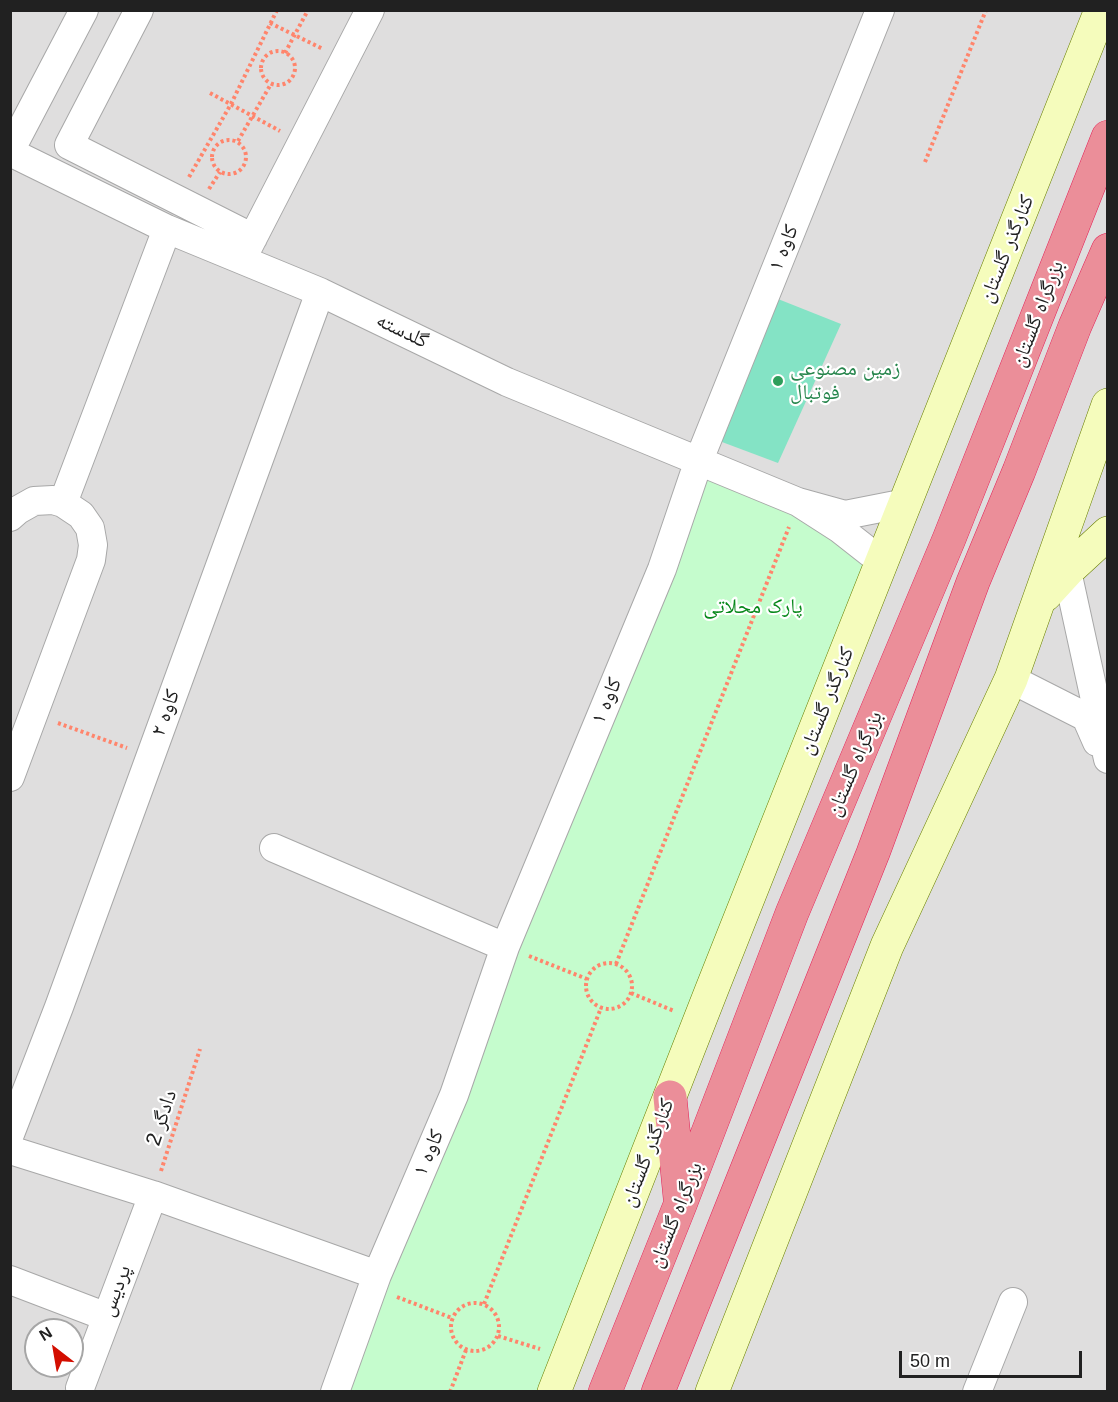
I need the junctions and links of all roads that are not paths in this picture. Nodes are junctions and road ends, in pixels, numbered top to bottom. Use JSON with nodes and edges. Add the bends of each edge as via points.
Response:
{"nodes":[{"id":1,"x":84,"y":10,"type":"edge"},
{"id":2,"x":140,"y":10,"type":"edge"},
{"id":3,"x":370,"y":10,"type":"edge"},
{"id":4,"x":880,"y":10,"type":"edge"},
{"id":5,"x":1101,"y":10,"type":"edge"},
{"id":6,"x":1107,"y":137,"type":"edge"},
{"id":7,"x":10,"y":152,"type":"edge"},
{"id":8,"x":167,"y":229,"type":"junction"},
{"id":9,"x":247,"y":249,"type":"junction"},
{"id":10,"x":1107,"y":250,"type":"edge"},
{"id":11,"x":320,"y":292,"type":"junction"},
{"id":12,"x":1107,"y":405,"type":"edge"},
{"id":13,"x":699,"y":460,"type":"junction"},
{"id":14,"x":798,"y":502,"type":"junction"},
{"id":15,"x":63,"y":503,"type":"junction"},
{"id":16,"x":906,"y":503,"type":"junction"},
{"id":17,"x":10,"y":517,"type":"edge"},
{"id":18,"x":1107,"y":533,"type":"edge"},
{"id":19,"x":1059,"y":538,"type":"junction"},
{"id":20,"x":882,"y":562,"type":"junction"},
{"id":21,"x":1067,"y":571,"type":"junction"},
{"id":22,"x":1035,"y":605,"type":"junction"},
{"id":23,"x":1011,"y":679,"type":"junction"},
{"id":24,"x":1107,"y":759,"type":"edge"},
{"id":25,"x":1107,"y":766,"type":"edge"},
{"id":26,"x":10,"y":777,"type":"edge"},
{"id":27,"x":274,"y":848,"type":"dead end"},
{"id":28,"x":505,"y":947,"type":"junction"},
{"id":29,"x":670,"y":1096,"type":"junction"},
{"id":30,"x":10,"y":1134,"type":"edge"},
{"id":31,"x":10,"y":1150,"type":"edge"},
{"id":32,"x":153,"y":1195,"type":"junction"},
{"id":33,"x":680,"y":1206,"type":"junction"},
{"id":34,"x":10,"y":1280,"type":"edge"},
{"id":35,"x":375,"y":1281,"type":"junction"},
{"id":36,"x":1013,"y":1302,"type":"dead end"},
{"id":37,"x":106,"y":1317,"type":"junction"},
{"id":38,"x":80,"y":1388,"type":"dead end"},
{"id":39,"x":335,"y":1392,"type":"edge"},
{"id":40,"x":554,"y":1392,"type":"edge"},
{"id":41,"x":605,"y":1392,"type":"edge"},
{"id":42,"x":658,"y":1392,"type":"edge"},
{"id":43,"x":712,"y":1392,"type":"edge"},
{"id":44,"x":977,"y":1392,"type":"edge"}],
"edges":[{"from":1,"to":7,"type":"street"},
{"from":2,"to":9,"type":"street","via":[[69,145],[175,199]]},
{"from":3,"to":9,"type":"street"},
{"from":4,"to":13,"type":"street","name":"کاوه ۱"},
{"from":5,"to":16,"type":"street","name":"کنارگذر گلستان"},
{"from":6,"to":33,"type":"highway","name":"بزرگراه گلستان","via":[[949,539],[792,913]]},
{"from":7,"to":8,"type":"street","name":"گلدسته"},
{"from":8,"to":9,"type":"street","name":"گلدسته"},
{"from":8,"to":15,"type":"street"},
{"from":9,"to":11,"type":"street","name":"گلدسته"},
{"from":10,"to":42,"type":"highway","name":"بزرگراه گلستان","via":[[973,582],[873,853]]},
{"from":11,"to":13,"type":"street","name":"گلدسته","via":[[507,382]]},
{"from":11,"to":30,"type":"street","name":"کاوه ۲"},
{"from":12,"to":19,"type":"street"},
{"from":13,"to":14,"type":"street","name":"گلدسته"},
{"from":13,"to":28,"type":"street","name":"کاوه ۱","via":[[662,569]]},
{"from":14,"to":16,"type":"street","via":[[845,515]]},
{"from":14,"to":20,"type":"street"},
{"from":15,"to":17,"type":"street","via":[[34,501]]},
{"from":15,"to":26,"type":"street","via":[[81,515],[90,528],[91,560]]},
{"from":16,"to":20,"type":"street","name":"کنارگذر گلستان"},
{"from":18,"to":21,"type":"street"},
{"from":19,"to":21,"type":"street"},
{"from":19,"to":22,"type":"street"},
{"from":20,"to":29,"type":"street","name":"کنارگذر گلستان"},
{"from":21,"to":22,"type":"street"},
{"from":21,"to":24,"type":"street"},
{"from":22,"to":23,"type":"street"},
{"from":23,"to":25,"type":"street","via":[[1086,717]]},
{"from":23,"to":43,"type":"street","via":[[887,946]]},
{"from":27,"to":28,"type":"street"},
{"from":28,"to":35,"type":"street","name":"کاوه ۱","via":[[454,1095]]},
{"from":29,"to":33,"type":"highway"},
{"from":29,"to":40,"type":"street","name":"کنارگذر گلستان"},
{"from":31,"to":32,"type":"street"},
{"from":32,"to":35,"type":"street"},
{"from":32,"to":37,"type":"street","name":"پردیس"},
{"from":33,"to":41,"type":"highway","name":"بزرگراه گلستان"},
{"from":34,"to":37,"type":"street"},
{"from":35,"to":39,"type":"street","name":"کاوه ۱"},
{"from":36,"to":44,"type":"street"},
{"from":37,"to":38,"type":"street","name":"پردیس"}]}
